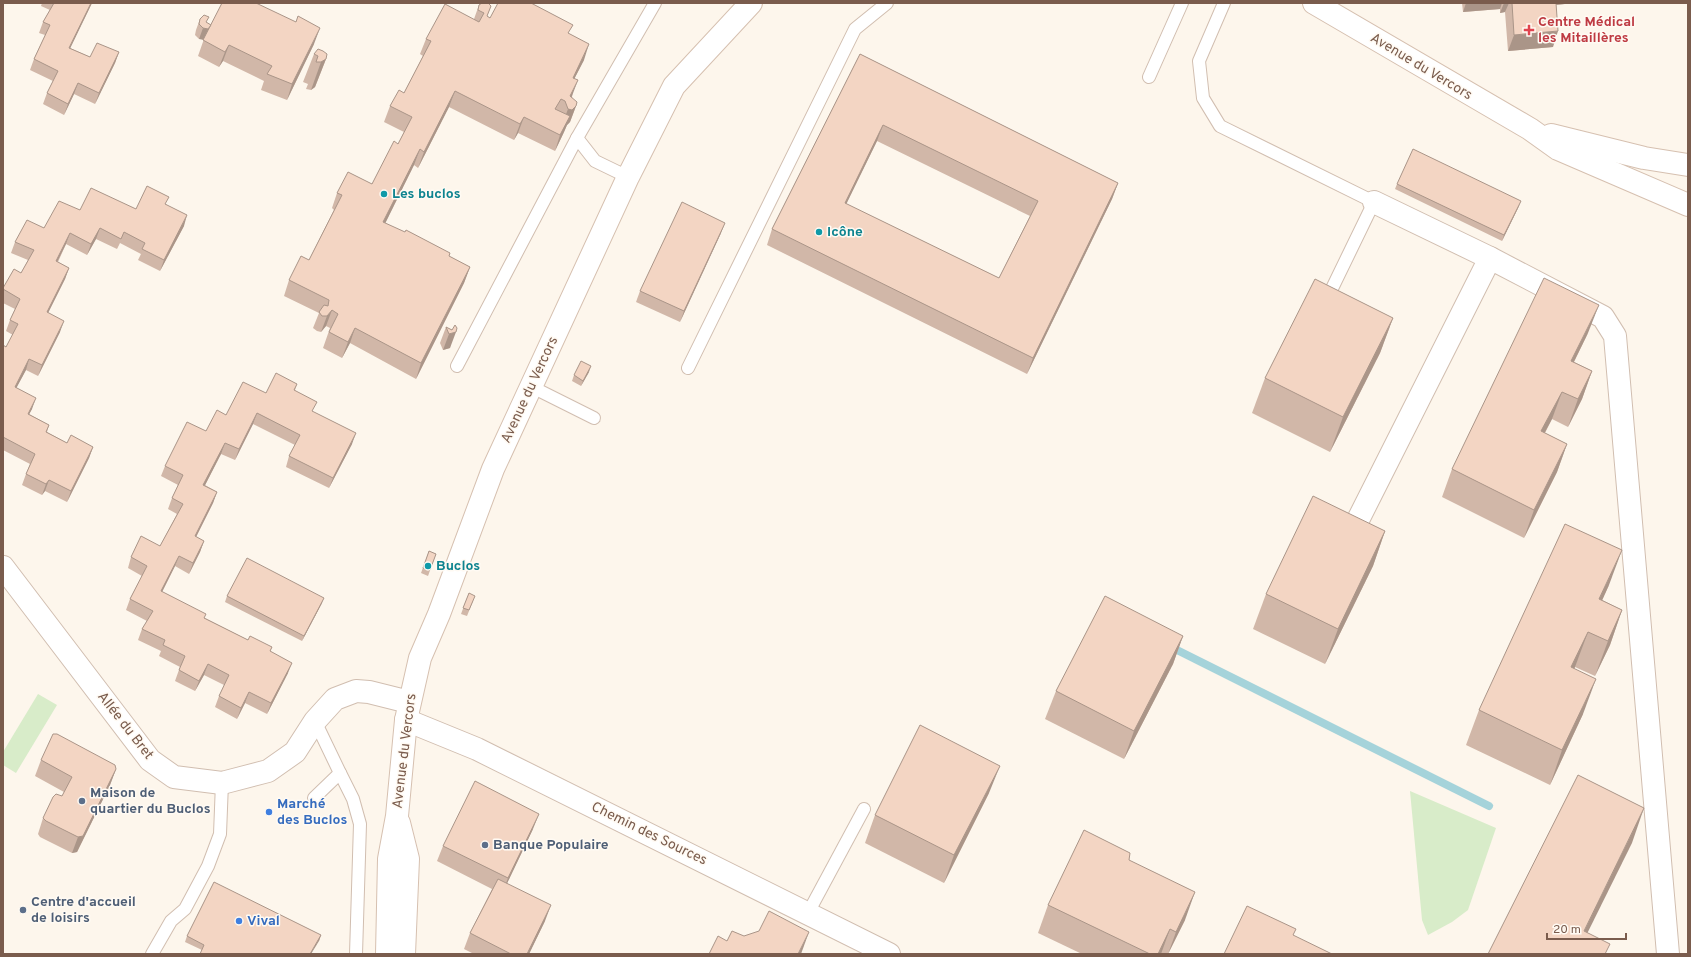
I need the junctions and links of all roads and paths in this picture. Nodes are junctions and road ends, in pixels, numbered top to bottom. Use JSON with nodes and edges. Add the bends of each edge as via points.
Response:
{"nodes":[{"id":1,"x":655,"y":3,"type":"edge"},
{"id":2,"x":751,"y":3,"type":"edge"},
{"id":3,"x":887,"y":3,"type":"edge"},
{"id":4,"x":1182,"y":3,"type":"edge"},
{"id":5,"x":1224,"y":3,"type":"edge"},
{"id":6,"x":1314,"y":3,"type":"edge"},
{"id":7,"x":1149,"y":77,"type":"dead end"},
{"id":8,"x":1530,"y":129,"type":"junction"},
{"id":9,"x":577,"y":138,"type":"junction"},
{"id":10,"x":1688,"y":165,"type":"edge"},
{"id":11,"x":628,"y":177,"type":"junction"},
{"id":12,"x":1374,"y":202,"type":"junction"},
{"id":13,"x":1688,"y":205,"type":"edge"},
{"id":14,"x":1490,"y":258,"type":"junction"},
{"id":15,"x":1322,"y":311,"type":"edge"},
{"id":16,"x":457,"y":366,"type":"dead end"},
{"id":17,"x":688,"y":368,"type":"dead end"},
{"id":18,"x":532,"y":387,"type":"junction"},
{"id":19,"x":594,"y":418,"type":"dead end"},
{"id":20,"x":1359,"y":518,"type":"edge"},
{"id":21,"x":3,"y":567,"type":"edge"},
{"id":22,"x":407,"y":711,"type":"junction"},
{"id":23,"x":314,"y":721,"type":"junction"},
{"id":24,"x":340,"y":774,"type":"junction"},
{"id":25,"x":222,"y":783,"type":"junction"},
{"id":26,"x":314,"y":798,"type":"dead end"},
{"id":27,"x":864,"y":809,"type":"dead end"},
{"id":28,"x":397,"y":816,"type":"junction"},
{"id":29,"x":808,"y":913,"type":"junction"},
{"id":30,"x":152,"y":954,"type":"edge"},
{"id":31,"x":356,"y":954,"type":"edge"},
{"id":32,"x":387,"y":954,"type":"edge"},
{"id":33,"x":404,"y":954,"type":"edge"},
{"id":34,"x":889,"y":954,"type":"edge"},
{"id":35,"x":1668,"y":954,"type":"edge"}],
"edges":[{"from":1,"to":9,"type":"lane"},
{"from":2,"to":11,"type":"street","name":"Avenue du Vercors","via":[[674,86]]},
{"from":3,"to":17,"type":"lane","via":[[855,29]]},
{"from":4,"to":7,"type":"lane"},
{"from":5,"to":12,"type":"lane","via":[[1199,60],[1203,98],[1220,126]]},
{"from":6,"to":8,"type":"street","name":"Avenue du Vercors"},
{"from":8,"to":10,"type":"street","name":"Avenue du Vercors","via":[[1644,158]]},
{"from":8,"to":13,"type":"street","name":"Avenue du Vercors","via":[[1565,152]]},
{"from":9,"to":11,"type":"lane","via":[[595,161]]},
{"from":9,"to":16,"type":"lane"},
{"from":11,"to":18,"type":"street","name":"Avenue du Vercors"},
{"from":12,"to":14,"type":"street"},
{"from":12,"to":15,"type":"lane"},
{"from":14,"to":20,"type":"street"},
{"from":14,"to":35,"type":"street","via":[[1603,318],[1615,336]]},
{"from":18,"to":19,"type":"lane"},
{"from":18,"to":22,"type":"street","name":"Avenue du Vercors","via":[[493,469],[420,658]]},
{"from":21,"to":25,"type":"street","name":"Allée du Bret","via":[[150,760],[174,776]]},
{"from":22,"to":23,"type":"street","name":"Allée du Bret","via":[[369,692],[356,691],[335,699]]},
{"from":22,"to":28,"type":"street","name":"Avenue du Vercors"},
{"from":22,"to":29,"type":"street","name":"Chemin des Sources","via":[[477,750]]},
{"from":23,"to":24,"type":"lane"},
{"from":23,"to":25,"type":"street","name":"Allée du Bret","via":[[295,752],[268,771]]},
{"from":24,"to":26,"type":"lane"},
{"from":24,"to":31,"type":"lane","via":[[353,799],[360,824]]},
{"from":25,"to":30,"type":"lane","via":[[220,834],[208,866],[185,909],[171,921]]},
{"from":27,"to":29,"type":"lane"},
{"from":28,"to":32,"type":"street","name":"Avenue du Vercors","via":[[389,859]]},
{"from":28,"to":33,"type":"street","name":"Avenue du Vercors","via":[[408,859]]},
{"from":29,"to":34,"type":"street","name":"Chemin des Sources"}]}
